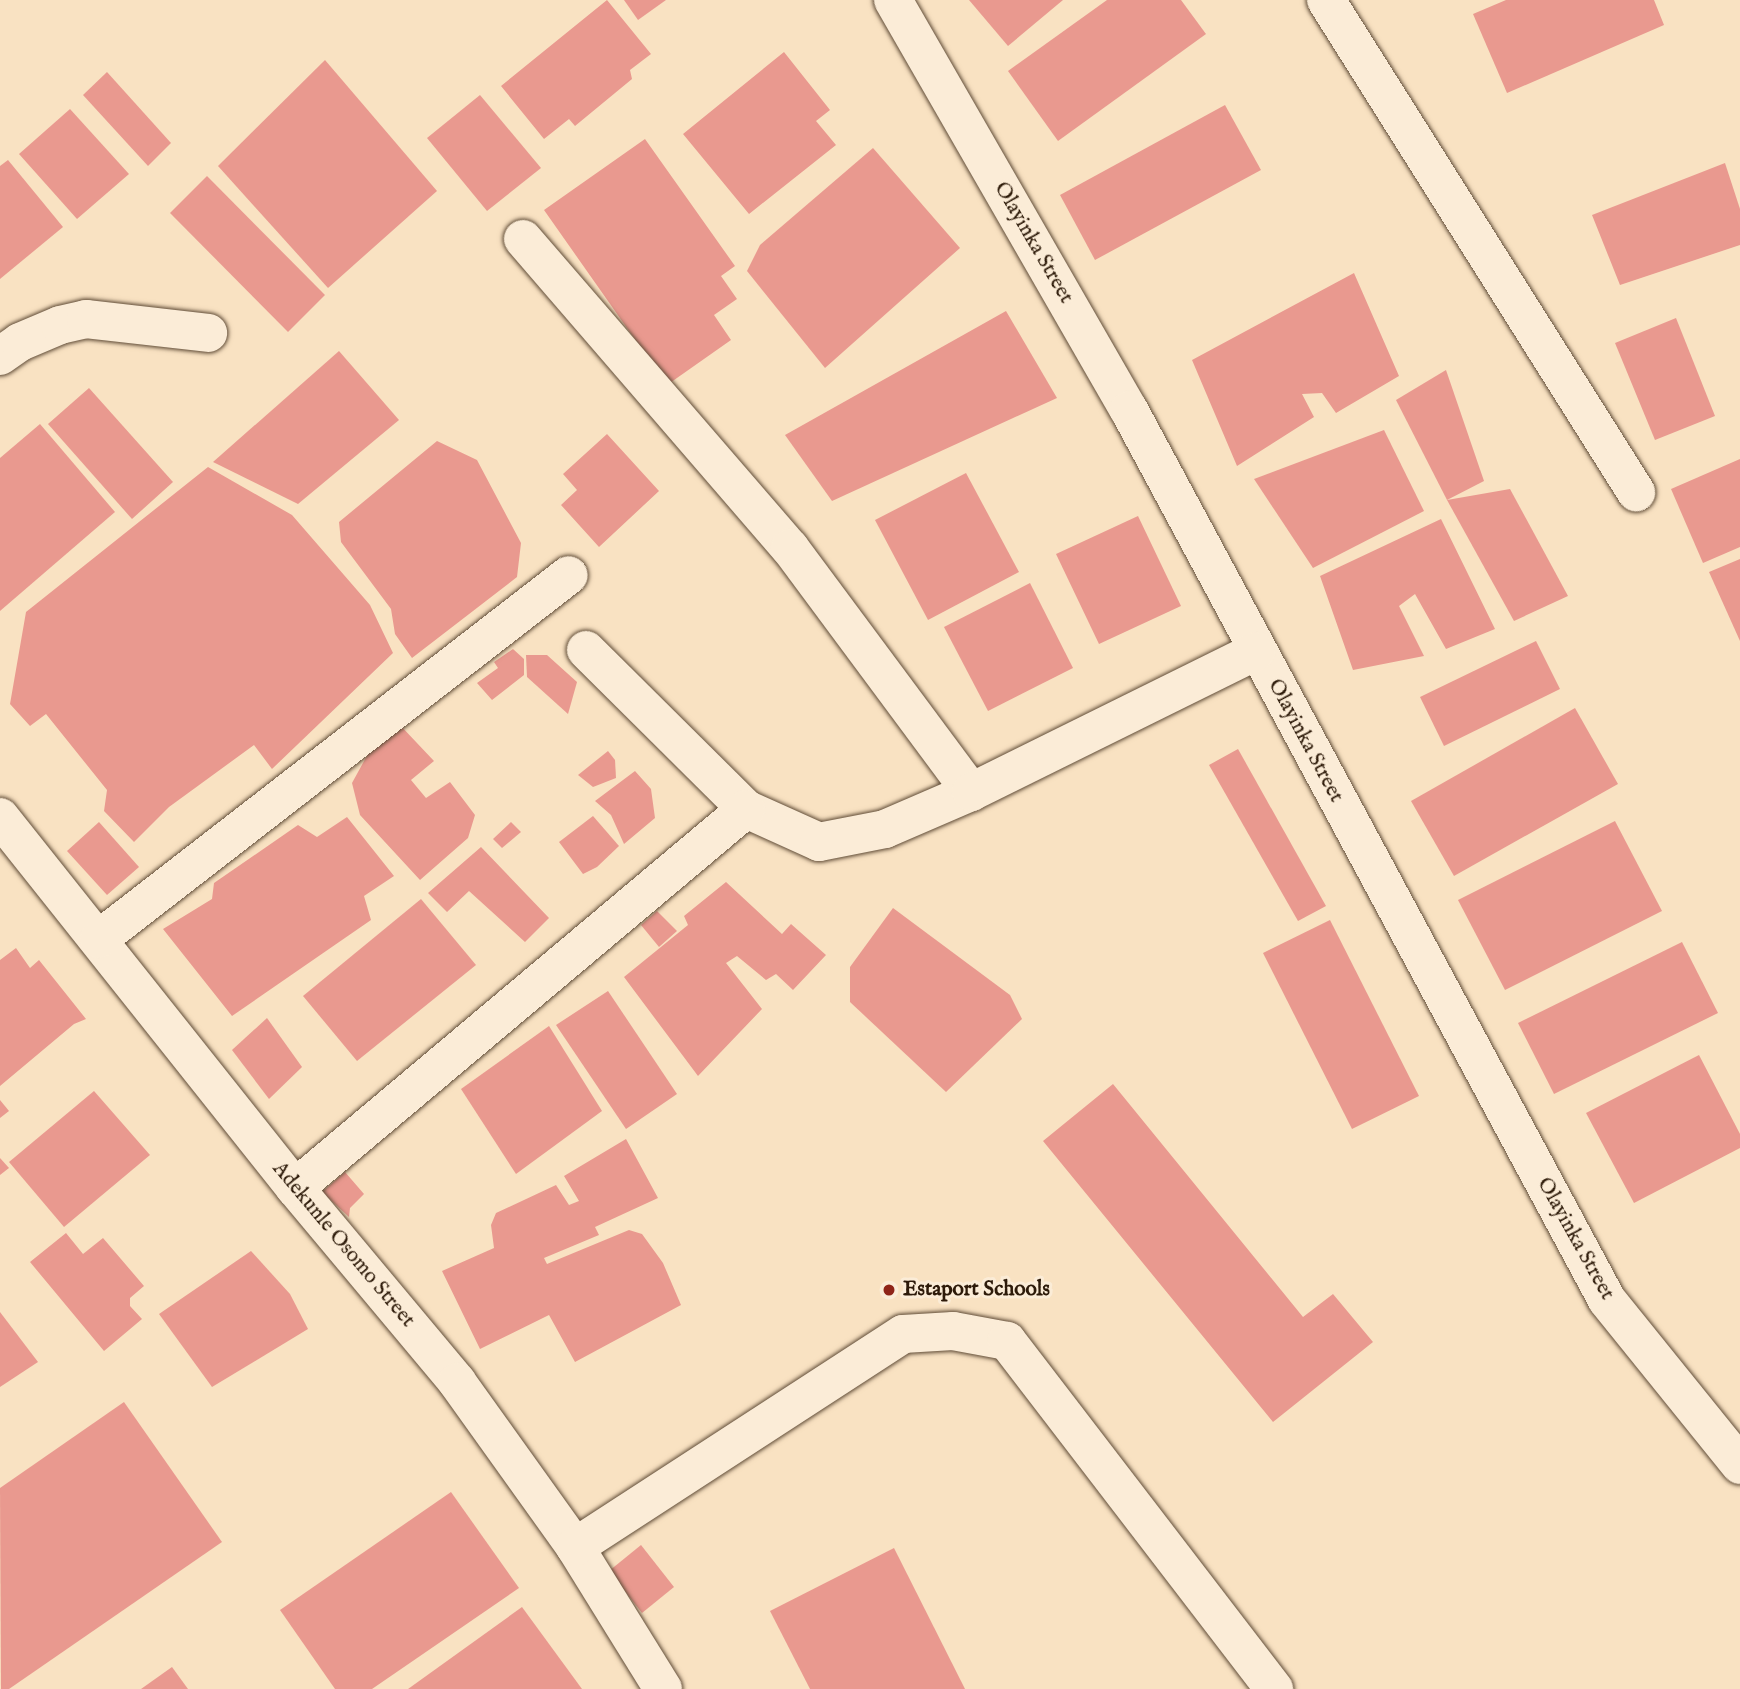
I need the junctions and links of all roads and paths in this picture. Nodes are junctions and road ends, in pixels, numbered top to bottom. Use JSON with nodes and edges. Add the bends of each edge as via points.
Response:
{"nodes":[{"id":1,"x":893,"y":0,"type":"edge"},
{"id":2,"x":1326,"y":0,"type":"edge"},
{"id":3,"x":523,"y":239,"type":"dead end"},
{"id":4,"x":208,"y":333,"type":"dead end"},
{"id":5,"x":0,"y":356,"type":"edge"},
{"id":6,"x":1636,"y":492,"type":"dead end"},
{"id":7,"x":569,"y":575,"type":"dead end"},
{"id":8,"x":586,"y":650,"type":"dead end"},
{"id":9,"x":1256,"y":651,"type":"junction"},
{"id":10,"x":971,"y":792,"type":"junction"},
{"id":11,"x":746,"y":809,"type":"junction"},
{"id":12,"x":0,"y":817,"type":"edge"},
{"id":13,"x":99,"y":939,"type":"junction"},
{"id":14,"x":295,"y":1188,"type":"junction"},
{"id":15,"x":1740,"y":1465,"type":"edge"},
{"id":16,"x":575,"y":1547,"type":"junction"},
{"id":17,"x":663,"y":1689,"type":"edge"},
{"id":18,"x":1274,"y":1689,"type":"edge"}],
"edges":[{"from":1,"to":9,"type":"street","name":"Olayinka Street","via":[[1129,410]]},
{"from":2,"to":6,"type":"street"},
{"from":3,"to":10,"type":"street","via":[[790,548]]},
{"from":4,"to":5,"type":"street","via":[[86,319],[30,338]]},
{"from":7,"to":13,"type":"street"},
{"from":8,"to":11,"type":"street"},
{"from":9,"to":10,"type":"street"},
{"from":9,"to":15,"type":"street","name":"Olayinka Street","via":[[1607,1300]]},
{"from":10,"to":11,"type":"street","via":[[885,828],[819,842]]},
{"from":11,"to":14,"type":"street"},
{"from":12,"to":13,"type":"street","name":"Adekunle Osomo Street"},
{"from":13,"to":14,"type":"street","name":"Adekunle Osomo Street"},
{"from":14,"to":16,"type":"street","name":"Adekunle Osomo Street","via":[[457,1382]]},
{"from":16,"to":17,"type":"street","name":"Adekunle Osomo Street"},
{"from":16,"to":18,"type":"street","via":[[903,1334],[953,1331],[1007,1341]]}]}
